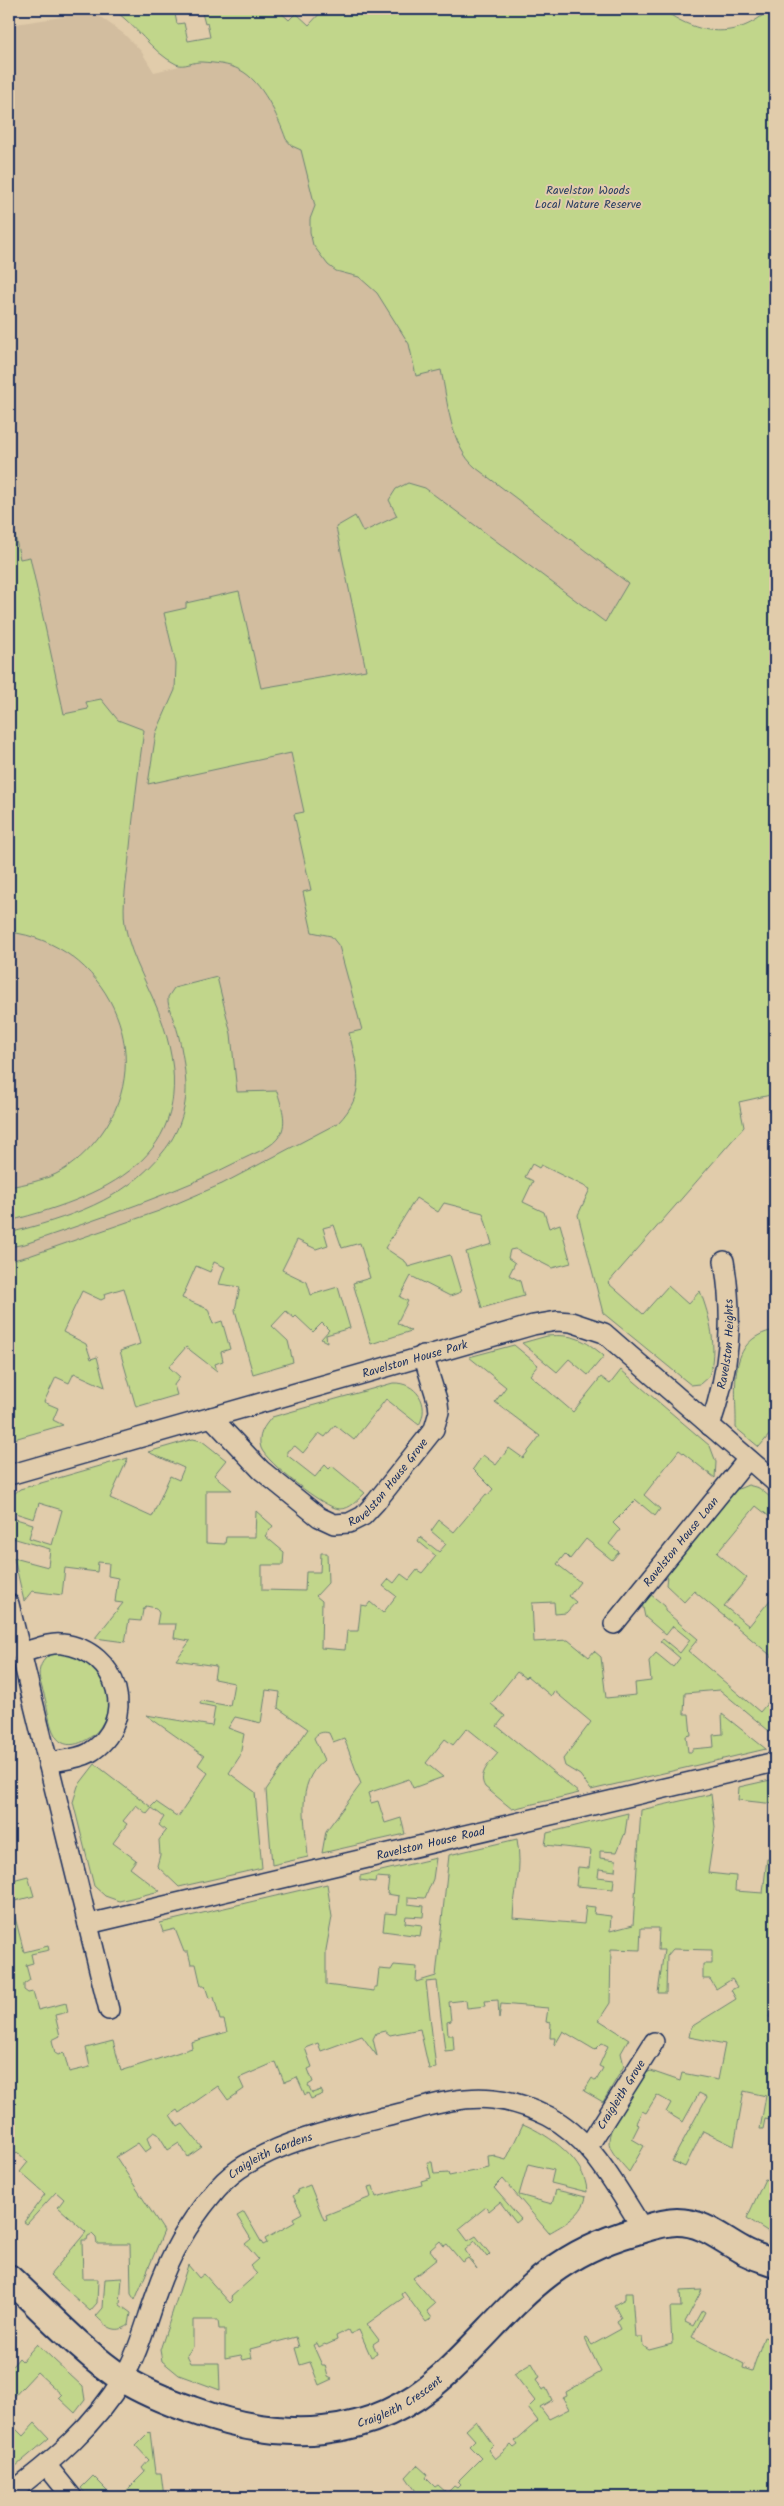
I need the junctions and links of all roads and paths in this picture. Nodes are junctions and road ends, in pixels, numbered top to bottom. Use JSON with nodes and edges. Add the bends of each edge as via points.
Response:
{"nodes":[{"id":1,"x":724,"y":1261,"type":"dead end"},
{"id":2,"x":423,"y":1355,"type":"junction"},
{"id":3,"x":211,"y":1416,"type":"junction"},
{"id":4,"x":710,"y":1426,"type":"junction"},
{"id":5,"x":748,"y":1459,"type":"junction"},
{"id":6,"x":9,"y":1475,"type":"edge"},
{"id":7,"x":775,"y":1482,"type":"edge"},
{"id":8,"x":9,"y":1604,"type":"edge"},
{"id":9,"x":614,"y":1624,"type":"dead end"},
{"id":10,"x":21,"y":1653,"type":"junction"},
{"id":11,"x":775,"y":1762,"type":"edge"},
{"id":12,"x":48,"y":1763,"type":"junction"},
{"id":13,"x":88,"y":1924,"type":"junction"},
{"id":14,"x":109,"y":2010,"type":"dead end"},
{"id":15,"x":654,"y":2042,"type":"dead end"},
{"id":16,"x":588,"y":2147,"type":"junction"},
{"id":17,"x":643,"y":2229,"type":"junction"},
{"id":18,"x":775,"y":2263,"type":"edge"},
{"id":19,"x":9,"y":2278,"type":"edge"},
{"id":20,"x":123,"y":2379,"type":"junction"},
{"id":21,"x":47,"y":2466,"type":"junction"},
{"id":22,"x":9,"y":2494,"type":"edge"},
{"id":23,"x":72,"y":2497,"type":"edge"}],
"edges":[{"from":1,"to":4,"type":"street","name":"Ravelston Heights","via":[[731,1315],[730,1344]]},
{"from":2,"to":3,"type":"street","name":"Ravelston House Park"},
{"from":2,"to":3,"type":"street","name":"Ravelston House Grove","via":[[438,1403],[434,1429],[376,1502],[363,1516],[349,1523],[334,1524],[319,1517],[261,1470]]},
{"from":2,"to":4,"type":"street","name":"Ravelston House Park","via":[[545,1322],[586,1325],[604,1333]]},
{"from":3,"to":6,"type":"street","name":"Ravelston House Park"},
{"from":4,"to":5,"type":"street","name":"Ravelston House Park"},
{"from":5,"to":7,"type":"street","name":"Ravelston House Park"},
{"from":5,"to":9,"type":"street","name":"Ravelston House Loan"},
{"from":8,"to":10,"type":"street"},
{"from":10,"to":12,"type":"street"},
{"from":10,"to":12,"type":"street","via":[[59,1643],[71,1645],[104,1665],[117,1689],[117,1714],[99,1745],[87,1754]]},
{"from":11,"to":13,"type":"street","name":"Ravelston House Road"},
{"from":12,"to":13,"type":"street"},
{"from":13,"to":14,"type":"street"},
{"from":15,"to":16,"type":"street","name":"Craigleith Grove"},
{"from":16,"to":17,"type":"street","name":"Craigleith Gardens"},
{"from":16,"to":20,"type":"street","name":"Craigleith Gardens","via":[[549,2116],[492,2098],[446,2102],[345,2127],[276,2150],[239,2169],[212,2194],[185,2230],[157,2290],[140,2342]]},
{"from":17,"to":18,"type":"street","name":"Craigleith Crescent","via":[[676,2222],[694,2224]]},
{"from":17,"to":20,"type":"street","name":"Craigleith Crescent","via":[[580,2252],[558,2265],[532,2285],[428,2388],[385,2414],[360,2424],[312,2432],[261,2430],[182,2406]]},
{"from":19,"to":20,"type":"street","name":"Craigleith Crescent"},
{"from":20,"to":21,"type":"street","name":"Craigleith Gardens","via":[[87,2426]]},
{"from":21,"to":22,"type":"street","name":"Craigleith Gardens"},
{"from":21,"to":23,"type":"street"}]}
